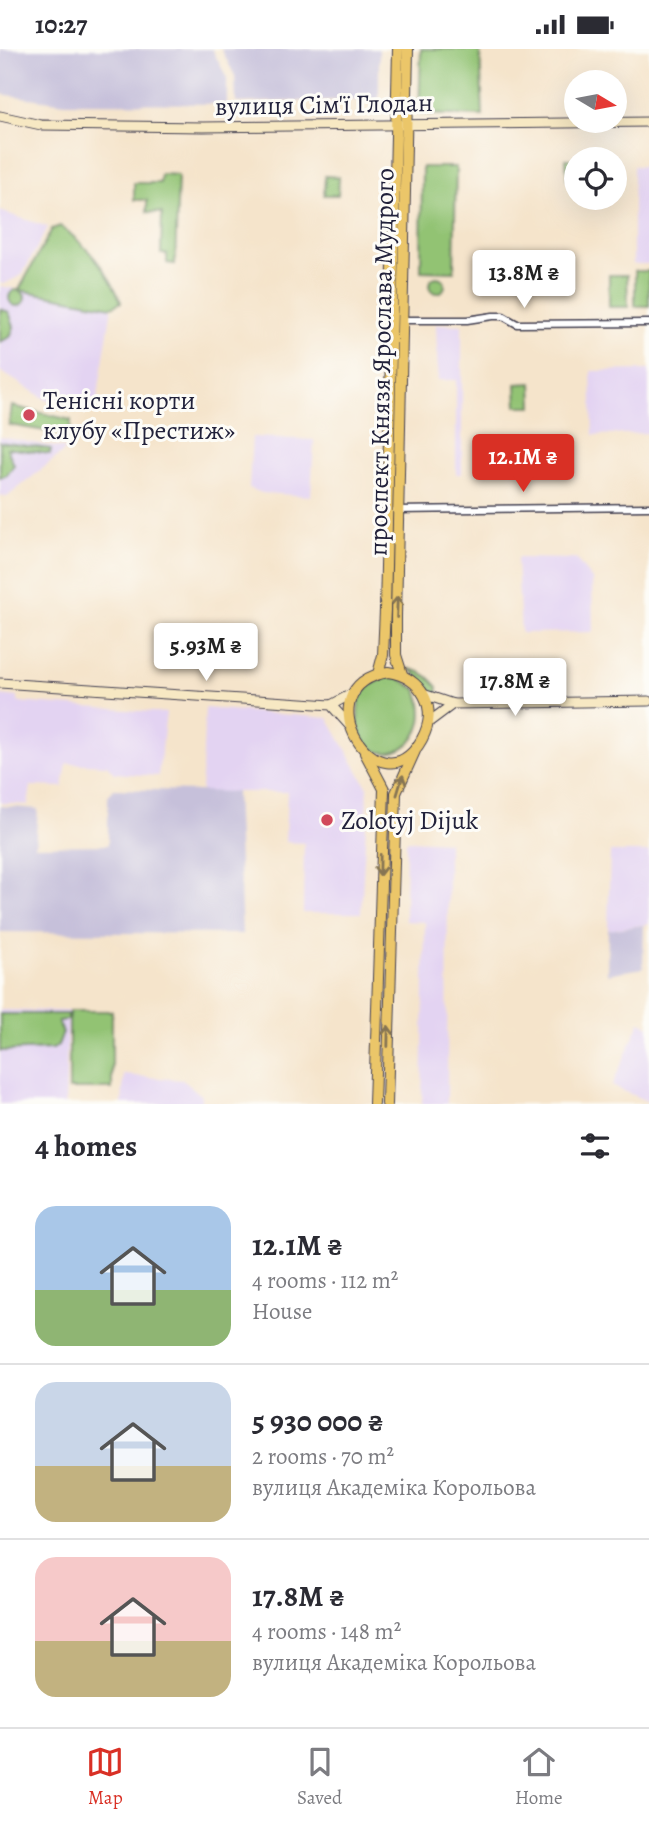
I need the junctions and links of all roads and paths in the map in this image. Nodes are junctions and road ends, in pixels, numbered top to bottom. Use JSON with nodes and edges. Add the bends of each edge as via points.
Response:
{"nodes":[{"id":1,"x":398,"y":49,"type":"edge"},
{"id":2,"x":408,"y":49,"type":"edge"},
{"id":3,"x":0,"y":116,"type":"edge"},
{"id":4,"x":649,"y":122,"type":"edge"},
{"id":5,"x":402,"y":124,"type":"junction"},
{"id":6,"x":391,"y":320,"type":"junction"},
{"id":7,"x":402,"y":320,"type":"junction"},
{"id":8,"x":649,"y":323,"type":"edge"},
{"id":9,"x":649,"y":507,"type":"edge"},
{"id":10,"x":399,"y":510,"type":"junction"},
{"id":11,"x":387,"y":511,"type":"junction"},
{"id":12,"x":378,"y":674,"type":"junction"},
{"id":13,"x":402,"y":674,"type":"junction"},
{"id":14,"x":0,"y":683,"type":"edge"},
{"id":15,"x":355,"y":692,"type":"junction"},
{"id":16,"x":423,"y":694,"type":"junction"},
{"id":17,"x":649,"y":701,"type":"edge"},
{"id":18,"x":331,"y":705,"type":"junction"},
{"id":19,"x":453,"y":705,"type":"junction"},
{"id":20,"x":429,"y":722,"type":"junction"},
{"id":21,"x":349,"y":725,"type":"junction"},
{"id":22,"x":415,"y":751,"type":"junction"},
{"id":23,"x":365,"y":753,"type":"junction"},
{"id":24,"x":374,"y":1104,"type":"edge"},
{"id":25,"x":387,"y":1104,"type":"edge"}],
"edges":[{"from":1,"to":5,"type":"main road","name":"проспект Князя Ярослава Мудрого"},
{"from":2,"to":5,"type":"main road","name":"проспект Князя Ярослава Мудрого"},
{"from":3,"to":5,"type":"main road","name":"вулиця Сім'ї Глодан","via":[[59,125],[203,128]]},
{"from":4,"to":5,"type":"main road","name":"вулиця Сім'ї Глодан"},
{"from":5,"to":6,"type":"main road","name":"проспект Князя Ярослава Мудрого"},
{"from":5,"to":7,"type":"main road","name":"проспект Князя Ярослава Мудрого"},
{"from":6,"to":7,"type":"main road"},
{"from":6,"to":11,"type":"main road","name":"проспект Князя Ярослава Мудрого"},
{"from":7,"to":8,"type":"street","via":[[503,316],[517,324]]},
{"from":7,"to":10,"type":"main road","name":"проспект Князя Ярослава Мудрого"},
{"from":9,"to":10,"type":"street"},
{"from":10,"to":11,"type":"street"},
{"from":13,"to":10,"type":"main road","name":"проспект Князя Ярослава Мудрого","one_way":true,"via":[[396,655]]},
{"from":11,"to":12,"type":"main road","name":"проспект Князя Ярослава Мудрого","via":[[383,655]]},
{"from":12,"to":13,"type":"main road"},
{"from":12,"to":15,"type":"main road"},
{"from":13,"to":16,"type":"main road"},
{"from":14,"to":18,"type":"main road"},
{"from":15,"to":18,"type":"main road"},
{"from":15,"to":21,"type":"main road"},
{"from":16,"to":19,"type":"main road"},
{"from":16,"to":20,"type":"main road"},
{"from":17,"to":19,"type":"main road"},
{"from":18,"to":21,"type":"main road"},
{"from":19,"to":20,"type":"main road"},
{"from":20,"to":22,"type":"main road"},
{"from":21,"to":23,"type":"main road"},
{"from":22,"to":23,"type":"main road","via":[[388,761]]},
{"from":25,"to":22,"type":"main road","one_way":true,"via":[[396,793]]},
{"from":23,"to":24,"type":"main road","one_way":true,"via":[[384,789]]}]}
